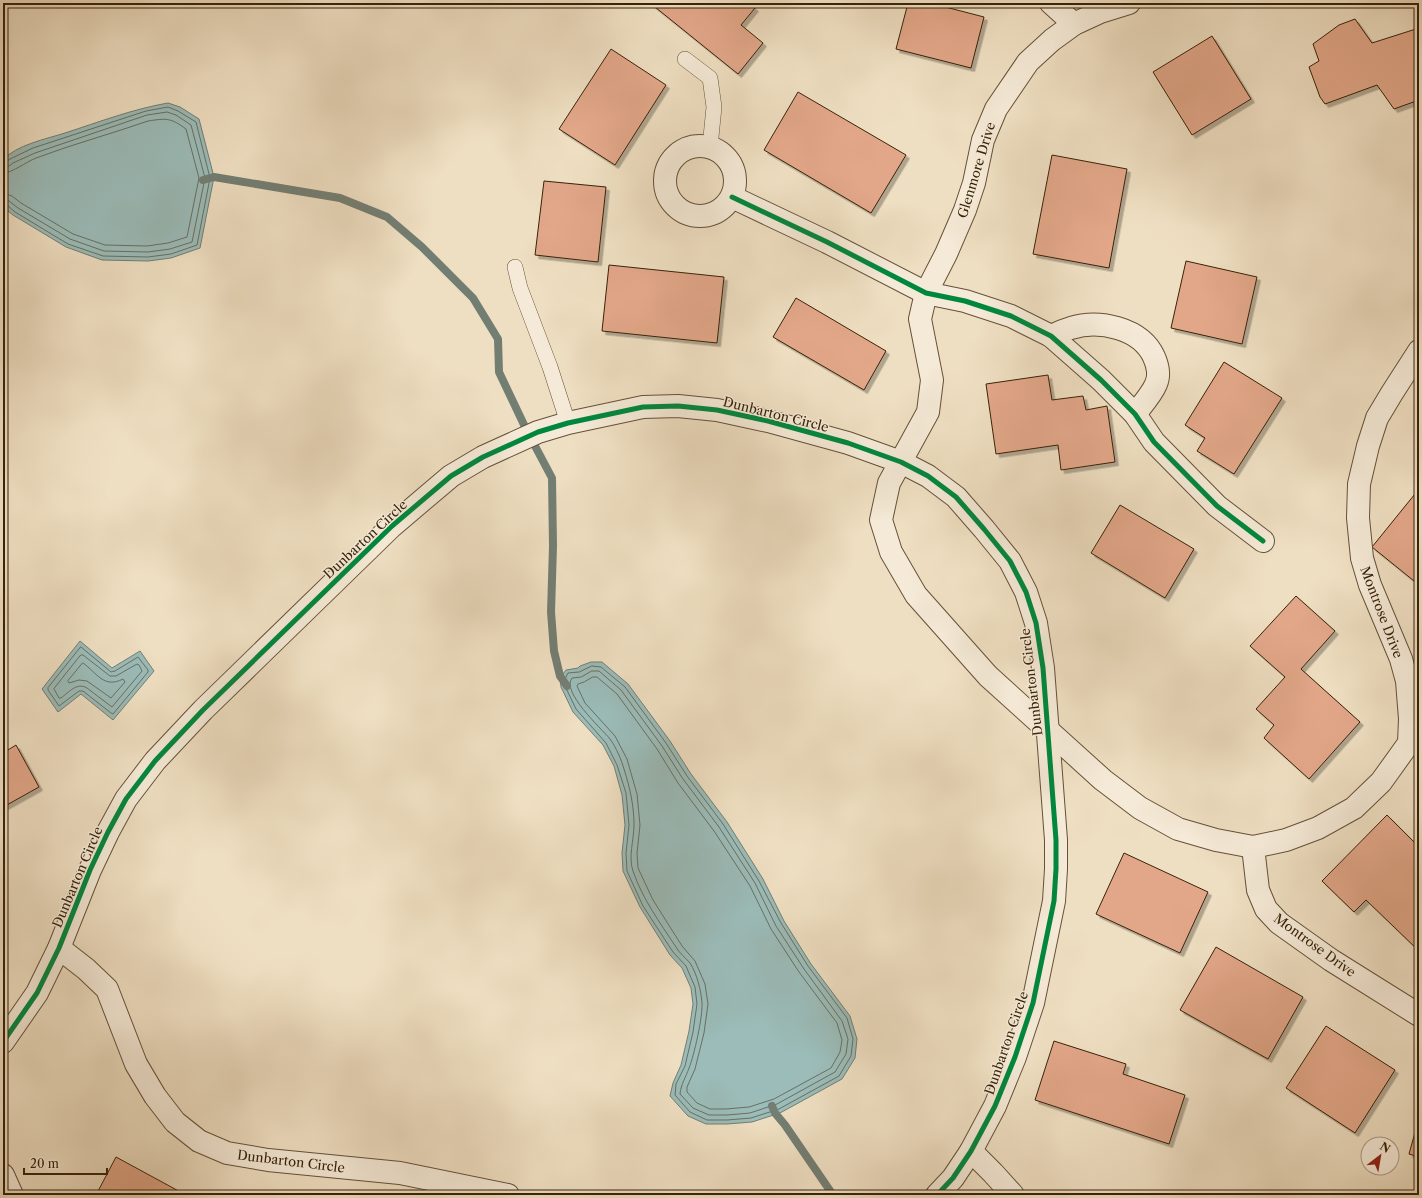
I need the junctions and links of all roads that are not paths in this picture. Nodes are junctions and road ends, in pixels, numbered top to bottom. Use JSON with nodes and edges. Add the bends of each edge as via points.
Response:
{"nodes":[{"id":1,"x":1051,"y":3,"type":"edge"},
{"id":2,"x":1129,"y":3,"type":"edge"},
{"id":3,"x":1074,"y":24,"type":"junction"},
{"id":4,"x":685,"y":59,"type":"dead end"},
{"id":5,"x":710,"y":147,"type":"junction"},
{"id":6,"x":732,"y":196,"type":"junction"},
{"id":7,"x":515,"y":267,"type":"dead end"},
{"id":8,"x":926,"y":293,"type":"junction"},
{"id":9,"x":1050,"y":336,"type":"junction"},
{"id":10,"x":1419,"y":352,"type":"edge"},
{"id":11,"x":1135,"y":414,"type":"junction"},
{"id":12,"x":568,"y":423,"type":"junction"},
{"id":13,"x":901,"y":462,"type":"junction"},
{"id":14,"x":1263,"y":541,"type":"dead end"},
{"id":15,"x":1048,"y":732,"type":"junction"},
{"id":16,"x":1414,"y":739,"type":"edge"},
{"id":17,"x":1253,"y":847,"type":"junction"},
{"id":18,"x":59,"y":948,"type":"junction"},
{"id":19,"x":1419,"y":1015,"type":"edge"},
{"id":20,"x":3,"y":1042,"type":"edge"},
{"id":21,"x":971,"y":1152,"type":"junction"},
{"id":22,"x":3,"y":1175,"type":"edge"},
{"id":23,"x":12,"y":1195,"type":"edge"},
{"id":24,"x":508,"y":1195,"type":"edge"},
{"id":25,"x":937,"y":1195,"type":"edge"},
{"id":26,"x":1014,"y":1195,"type":"edge"}],
"edges":[{"from":1,"to":3,"type":"street"},
{"from":2,"to":3,"type":"street","name":"Glenmore Drive"},
{"from":3,"to":8,"type":"street","name":"Glenmore Drive","via":[[1028,62],[996,109],[983,140],[965,210]]},
{"from":4,"to":5,"type":"lane","via":[[710,78],[714,107]]},
{"from":5,"to":6,"type":"street","via":[[729,161],[734,172],[735,185]]},
{"from":5,"to":6,"type":"street","via":[[697,146],[675,155],[668,165],[665,176],[668,198],[675,207],[695,217],[717,213],[726,206]]},
{"from":6,"to":8,"type":"street"},
{"from":7,"to":12,"type":"lane","via":[[520,288]]},
{"from":8,"to":9,"type":"street","via":[[965,301],[1011,316]]},
{"from":8,"to":13,"type":"street","name":"Glenmore Drive","via":[[920,319],[932,380],[928,412]]},
{"from":9,"to":11,"type":"street"},
{"from":9,"to":11,"type":"street","via":[[1090,325],[1112,327],[1130,333],[1140,340],[1152,352],[1159,368],[1157,384]]},
{"from":10,"to":16,"type":"street","name":"Montrose Drive","via":[[1377,418],[1359,484],[1358,518],[1362,558],[1370,586],[1407,681]]},
{"from":11,"to":14,"type":"street","via":[[1154,442],[1174,464],[1217,506]]},
{"from":12,"to":13,"type":"street","name":"Dunbarton Circle","via":[[643,407],[678,406],[717,410],[848,443]]},
{"from":12,"to":18,"type":"street","name":"Dunbarton Circle","via":[[538,432],[483,457],[451,476],[392,526],[203,710],[154,761],[126,799],[93,864]]},
{"from":13,"to":15,"type":"street","name":"Dunbarton Circle","via":[[928,476],[956,497],[1010,561],[1026,592],[1036,623],[1043,668]]},
{"from":13,"to":15,"type":"street","name":"Glenmore Drive","via":[[889,483],[881,520],[891,552],[916,595],[988,676]]},
{"from":15,"to":17,"type":"street","name":"Montrose Drive","via":[[1140,808],[1178,829]]},
{"from":15,"to":21,"type":"street","name":"Dunbarton Circle","via":[[1056,840],[1054,902],[1033,1003],[995,1106]]},
{"from":16,"to":17,"type":"street","name":"Montrose Drive","via":[[1381,782],[1354,808],[1318,828],[1286,840]]},
{"from":17,"to":19,"type":"street","name":"Montrose Drive","via":[[1258,890],[1266,909],[1279,922],[1331,960]]},
{"from":18,"to":20,"type":"street","name":"Dunbarton Circle","via":[[37,993]]},
{"from":18,"to":24,"type":"street","name":"Dunbarton Circle","via":[[106,989],[136,1064],[155,1096],[175,1122],[199,1141],[227,1153],[268,1160],[400,1173]]},
{"from":21,"to":25,"type":"street","name":"Dunbarton Circle","via":[[953,1178]]},
{"from":21,"to":26,"type":"street"},
{"from":22,"to":23,"type":"street"}]}
